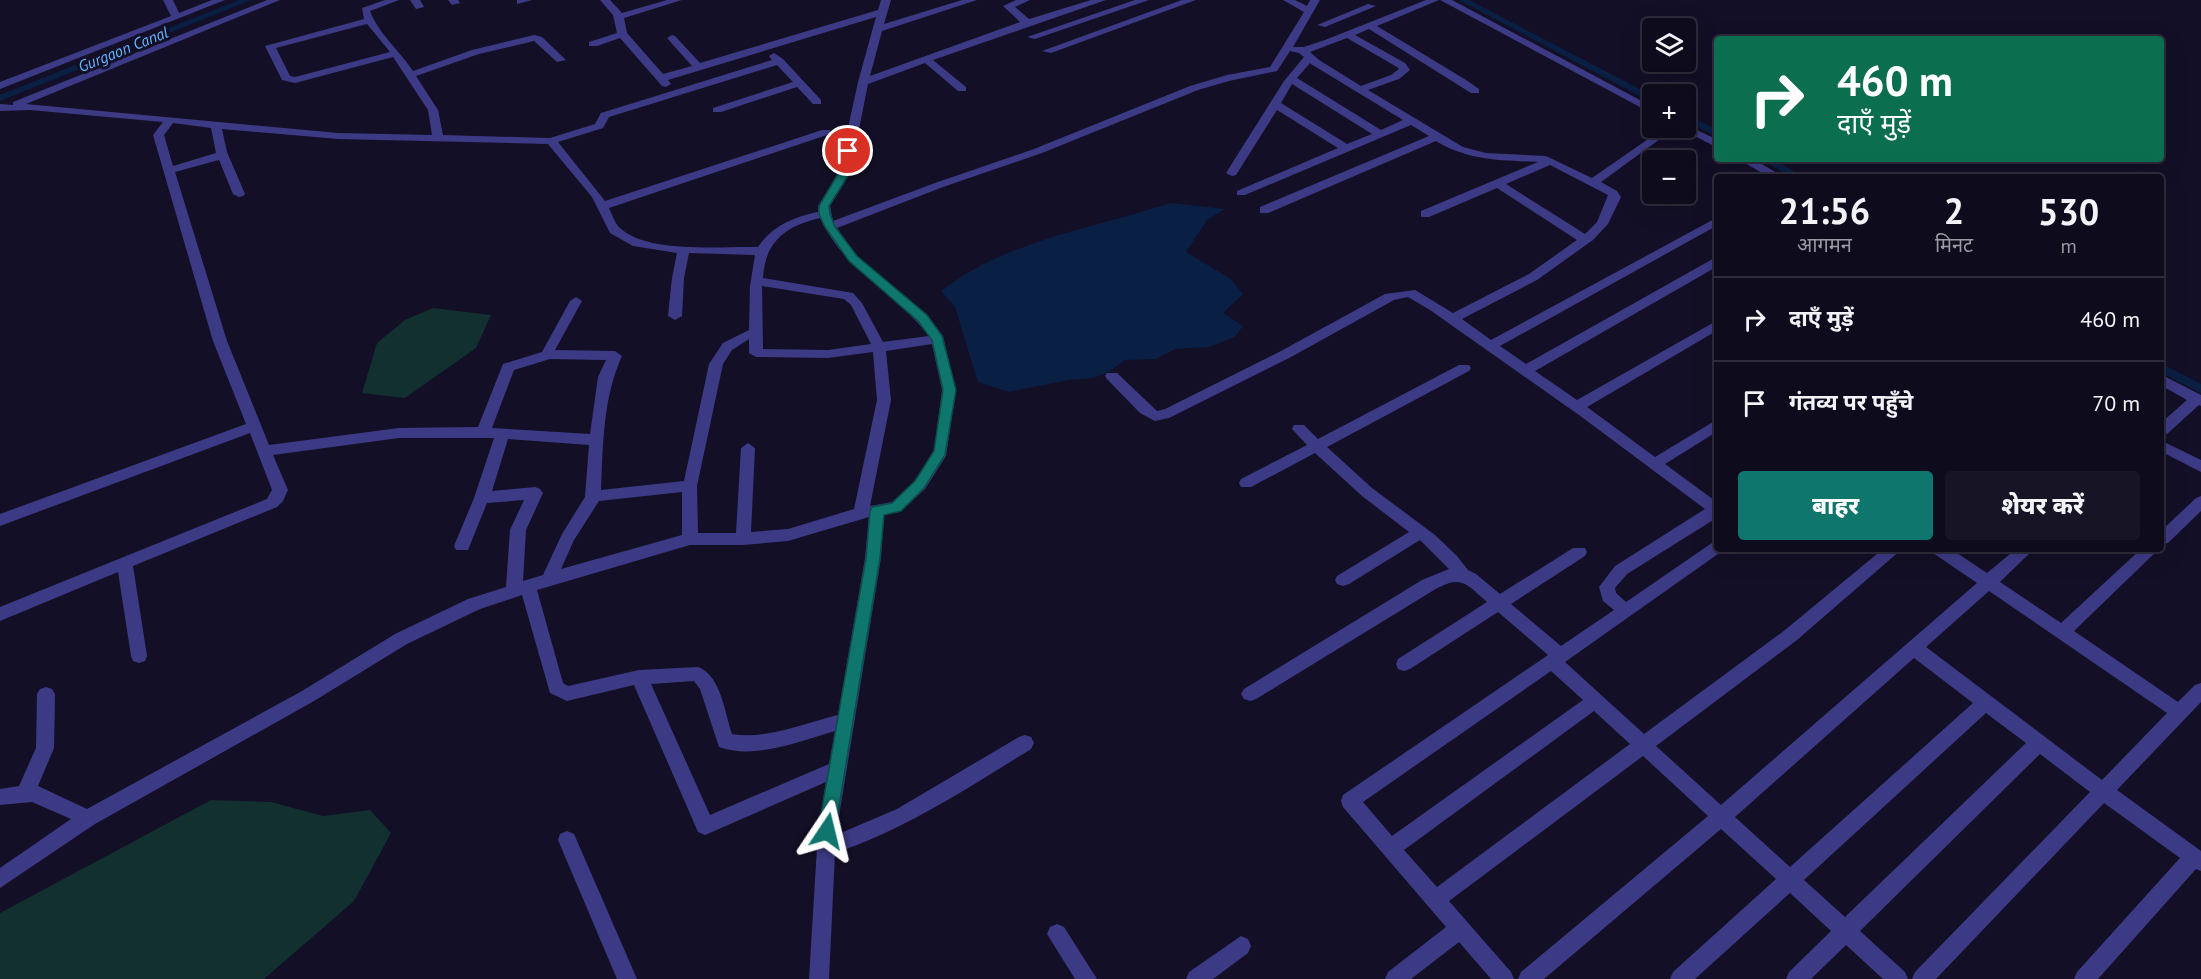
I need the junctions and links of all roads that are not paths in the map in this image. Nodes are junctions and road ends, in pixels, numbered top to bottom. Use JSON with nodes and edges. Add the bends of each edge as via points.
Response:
{"nodes":[{"id":1,"x":168,"y":0,"type":"edge"},
{"id":2,"x":219,"y":0,"type":"edge"},
{"id":3,"x":275,"y":0,"type":"edge"},
{"id":4,"x":394,"y":0,"type":"edge"},
{"id":5,"x":605,"y":0,"type":"edge"},
{"id":6,"x":677,"y":0,"type":"edge"},
{"id":7,"x":972,"y":0,"type":"edge"},
{"id":8,"x":1025,"y":0,"type":"edge"},
{"id":9,"x":1098,"y":0,"type":"edge"},
{"id":10,"x":1144,"y":0,"type":"edge"},
{"id":11,"x":1191,"y":0,"type":"edge"},
{"id":12,"x":1288,"y":0,"type":"edge"},
{"id":13,"x":1315,"y":0,"type":"edge"},
{"id":14,"x":1360,"y":0,"type":"edge"},
{"id":15,"x":1434,"y":0,"type":"edge"},
{"id":16,"x":1445,"y":0,"type":"edge"},
{"id":17,"x":885,"y":6,"type":"edge"},
{"id":18,"x":1371,"y":6,"type":"junction"},
{"id":19,"x":1309,"y":11,"type":"junction"},
{"id":20,"x":176,"y":17,"type":"junction"},
{"id":21,"x":618,"y":17,"type":"junction"},
{"id":22,"x":1390,"y":17,"type":"junction"},
{"id":23,"x":369,"y":21,"type":"junction"},
{"id":24,"x":1369,"y":24,"type":"junction"},
{"id":25,"x":1022,"y":25,"type":"junction"},
{"id":26,"x":1322,"y":25,"type":"dead end"},
{"id":27,"x":879,"y":30,"type":"junction"},
{"id":28,"x":622,"y":34,"type":"junction"},
{"id":29,"x":1346,"y":34,"type":"junction"},
{"id":30,"x":1032,"y":37,"type":"junction"},
{"id":31,"x":672,"y":38,"type":"dead end"},
{"id":32,"x":593,"y":44,"type":"dead end"},
{"id":33,"x":766,"y":47,"type":"junction"},
{"id":34,"x":1298,"y":51,"type":"junction"},
{"id":35,"x":396,"y":53,"type":"junction"},
{"id":36,"x":926,"y":59,"type":"junction"},
{"id":37,"x":561,"y":60,"type":"dead end"},
{"id":38,"x":779,"y":61,"type":"junction"},
{"id":39,"x":698,"y":67,"type":"junction"},
{"id":40,"x":410,"y":75,"type":"junction"},
{"id":41,"x":662,"y":78,"type":"junction"},
{"id":42,"x":1291,"y":79,"type":"junction"},
{"id":43,"x":863,"y":82,"type":"junction"},
{"id":44,"x":800,"y":83,"type":"junction"},
{"id":45,"x":0,"y":86,"type":"edge"},
{"id":46,"x":962,"y":89,"type":"dead end"},
{"id":47,"x":1361,"y":89,"type":"junction"},
{"id":48,"x":1474,"y":91,"type":"dead end"},
{"id":49,"x":673,"y":94,"type":"junction"},
{"id":50,"x":817,"y":102,"type":"dead end"},
{"id":51,"x":1275,"y":104,"type":"junction"},
{"id":52,"x":1642,"y":105,"type":"edge"},
{"id":53,"x":717,"y":110,"type":"dead end"},
{"id":54,"x":1,"y":112,"type":"edge"},
{"id":55,"x":171,"y":120,"type":"junction"},
{"id":56,"x":1411,"y":121,"type":"junction"},
{"id":57,"x":216,"y":125,"type":"junction"},
{"id":58,"x":826,"y":132,"type":"dead end"},
{"id":59,"x":1380,"y":134,"type":"junction"},
{"id":60,"x":1696,"y":134,"type":"edge"},
{"id":61,"x":1436,"y":137,"type":"junction"},
{"id":62,"x":1656,"y":138,"type":"edge"},
{"id":63,"x":438,"y":139,"type":"junction"},
{"id":64,"x":551,"y":141,"type":"junction"},
{"id":65,"x":1714,"y":143,"type":"edge"},
{"id":66,"x":1346,"y":148,"type":"junction"},
{"id":67,"x":223,"y":155,"type":"junction"},
{"id":68,"x":1550,"y":161,"type":"junction"},
{"id":69,"x":1750,"y":162,"type":"edge"},
{"id":70,"x":1305,"y":165,"type":"junction"},
{"id":71,"x":170,"y":170,"type":"junction"},
{"id":72,"x":1232,"y":173,"type":"dead end"},
{"id":73,"x":1772,"y":174,"type":"edge"},
{"id":74,"x":1330,"y":182,"type":"junction"},
{"id":75,"x":1594,"y":182,"type":"junction"},
{"id":76,"x":1497,"y":183,"type":"junction"},
{"id":77,"x":1241,"y":193,"type":"dead end"},
{"id":78,"x":239,"y":194,"type":"dead end"},
{"id":79,"x":602,"y":206,"type":"junction"},
{"id":80,"x":1264,"y":210,"type":"dead end"},
{"id":81,"x":1425,"y":214,"type":"dead end"},
{"id":82,"x":827,"y":221,"type":"junction"},
{"id":83,"x":1714,"y":222,"type":"edge"},
{"id":84,"x":1585,"y":239,"type":"junction"},
{"id":85,"x":684,"y":250,"type":"junction"},
{"id":86,"x":762,"y":251,"type":"junction"},
{"id":87,"x":1714,"y":262,"type":"edge"},
{"id":88,"x":757,"y":281,"type":"junction"},
{"id":89,"x":576,"y":301,"type":"dead end"},
{"id":90,"x":675,"y":316,"type":"dead end"},
{"id":91,"x":1452,"y":319,"type":"junction"},
{"id":92,"x":1714,"y":326,"type":"edge"},
{"id":93,"x":757,"y":332,"type":"junction"},
{"id":94,"x":938,"y":339,"type":"junction"},
{"id":95,"x":1490,"y":346,"type":"junction"},
{"id":96,"x":879,"y":347,"type":"junction"},
{"id":97,"x":549,"y":354,"type":"junction"},
{"id":98,"x":1464,"y":368,"type":"dead end"},
{"id":99,"x":1526,"y":371,"type":"junction"},
{"id":100,"x":1112,"y":376,"type":"dead end"},
{"id":101,"x":2164,"y":381,"type":"edge"},
{"id":102,"x":2199,"y":400,"type":"edge"},
{"id":103,"x":1577,"y":407,"type":"junction"},
{"id":104,"x":255,"y":426,"type":"junction"},
{"id":105,"x":1714,"y":427,"type":"edge"},
{"id":106,"x":2164,"y":428,"type":"edge"},
{"id":107,"x":1299,"y":429,"type":"dead end"},
{"id":108,"x":483,"y":432,"type":"junction"},
{"id":109,"x":504,"y":433,"type":"junction"},
{"id":110,"x":596,"y":440,"type":"junction"},
{"id":111,"x":1317,"y":446,"type":"junction"},
{"id":112,"x":2164,"y":447,"type":"edge"},
{"id":113,"x":747,"y":448,"type":"dead end"},
{"id":114,"x":265,"y":451,"type":"junction"},
{"id":115,"x":1655,"y":464,"type":"junction"},
{"id":116,"x":2201,"y":467,"type":"edge"},
{"id":117,"x":1246,"y":483,"type":"dead end"},
{"id":118,"x":690,"y":486,"type":"junction"},
{"id":119,"x":593,"y":496,"type":"junction"},
{"id":120,"x":482,"y":498,"type":"junction"},
{"id":121,"x":2201,"y":502,"type":"edge"},
{"id":122,"x":1714,"y":508,"type":"edge"},
{"id":123,"x":1714,"y":511,"type":"edge"},
{"id":124,"x":869,"y":512,"type":"junction"},
{"id":125,"x":0,"y":520,"type":"edge"},
{"id":126,"x":1421,"y":532,"type":"junction"},
{"id":127,"x":2164,"y":537,"type":"edge"},
{"id":128,"x":690,"y":538,"type":"junction"},
{"id":129,"x":743,"y":538,"type":"junction"},
{"id":130,"x":462,"y":546,"type":"dead end"},
{"id":131,"x":1714,"y":550,"type":"edge"},
{"id":132,"x":1579,"y":552,"type":"dead end"},
{"id":133,"x":1890,"y":552,"type":"edge"},
{"id":134,"x":1943,"y":552,"type":"edge"},
{"id":135,"x":2023,"y":552,"type":"edge"},
{"id":136,"x":2148,"y":552,"type":"edge"},
{"id":137,"x":125,"y":563,"type":"junction"},
{"id":138,"x":1461,"y":573,"type":"junction"},
{"id":139,"x":549,"y":579,"type":"junction"},
{"id":140,"x":1343,"y":579,"type":"dead end"},
{"id":141,"x":1988,"y":582,"type":"junction"},
{"id":142,"x":521,"y":588,"type":"junction"},
{"id":143,"x":1499,"y":603,"type":"junction"},
{"id":144,"x":1626,"y":611,"type":"junction"},
{"id":145,"x":0,"y":614,"type":"edge"},
{"id":146,"x":2062,"y":632,"type":"junction"},
{"id":147,"x":1914,"y":648,"type":"junction"},
{"id":148,"x":139,"y":656,"type":"dead end"},
{"id":149,"x":1556,"y":659,"type":"junction"},
{"id":150,"x":1404,"y":664,"type":"dead end"},
{"id":151,"x":639,"y":677,"type":"junction"},
{"id":152,"x":2201,"y":690,"type":"edge"},
{"id":153,"x":45,"y":694,"type":"dead end"},
{"id":154,"x":1250,"y":694,"type":"dead end"},
{"id":155,"x":1595,"y":701,"type":"junction"},
{"id":156,"x":1985,"y":703,"type":"junction"},
{"id":157,"x":2180,"y":712,"type":"junction"},
{"id":158,"x":846,"y":720,"type":"junction"},
{"id":159,"x":1025,"y":743,"type":"dead end"},
{"id":160,"x":2039,"y":743,"type":"junction"},
{"id":161,"x":1642,"y":744,"type":"junction"},
{"id":162,"x":837,"y":769,"type":"junction"},
{"id":163,"x":2103,"y":791,"type":"junction"},
{"id":164,"x":25,"y":794,"type":"junction"},
{"id":165,"x":0,"y":797,"type":"edge"},
{"id":166,"x":1721,"y":817,"type":"junction"},
{"id":167,"x":88,"y":818,"type":"junction"},
{"id":168,"x":567,"y":840,"type":"dead end"},
{"id":169,"x":826,"y":847,"type":"junction"},
{"id":170,"x":1391,"y":848,"type":"junction"},
{"id":171,"x":2197,"y":859,"type":"edge"},
{"id":172,"x":0,"y":879,"type":"edge"},
{"id":173,"x":1789,"y":879,"type":"junction"},
{"id":174,"x":1435,"y":900,"type":"junction"},
{"id":175,"x":1460,"y":928,"type":"junction"},
{"id":176,"x":1846,"y":931,"type":"junction"},
{"id":177,"x":1057,"y":934,"type":"dead end"},
{"id":178,"x":1241,"y":946,"type":"dead end"},
{"id":179,"x":627,"y":979,"type":"edge"},
{"id":180,"x":819,"y":979,"type":"edge"},
{"id":181,"x":1087,"y":979,"type":"edge"},
{"id":182,"x":1196,"y":979,"type":"edge"},
{"id":183,"x":1395,"y":979,"type":"edge"},
{"id":184,"x":1504,"y":979,"type":"edge"},
{"id":185,"x":1528,"y":979,"type":"edge"},
{"id":186,"x":1680,"y":979,"type":"edge"},
{"id":187,"x":1796,"y":979,"type":"edge"},
{"id":188,"x":1898,"y":979,"type":"edge"},
{"id":189,"x":1922,"y":979,"type":"edge"},
{"id":190,"x":2084,"y":979,"type":"edge"}],
"edges":[{"from":1,"to":20,"type":"street"},
{"from":2,"to":20,"type":"street"},
{"from":3,"to":54,"type":"street"},
{"from":4,"to":23,"type":"street","via":[[365,10]]},
{"from":5,"to":21,"type":"street"},
{"from":6,"to":21,"type":"street"},
{"from":7,"to":27,"type":"street"},
{"from":8,"to":25,"type":"street","via":[[1008,6]]},
{"from":9,"to":25,"type":"street"},
{"from":10,"to":30,"type":"street"},
{"from":11,"to":30,"type":"street","via":[[1050,53]]},
{"from":12,"to":19,"type":"street"},
{"from":13,"to":19,"type":"street"},
{"from":14,"to":18,"type":"street"},
{"from":15,"to":22,"type":"street"},
{"from":16,"to":52,"type":"street"},
{"from":17,"to":27,"type":"street"},
{"from":17,"to":33,"type":"street"},
{"from":18,"to":22,"type":"street"},
{"from":18,"to":26,"type":"street"},
{"from":19,"to":34,"type":"street"},
{"from":20,"to":45,"type":"street"},
{"from":21,"to":28,"type":"street"},
{"from":22,"to":24,"type":"street"},
{"from":23,"to":35,"type":"street"},
{"from":23,"to":35,"type":"street","via":[[270,46],[286,78],[295,80]]},
{"from":24,"to":29,"type":"street"},
{"from":24,"to":48,"type":"street"},
{"from":25,"to":30,"type":"street"},
{"from":25,"to":36,"type":"street"},
{"from":27,"to":43,"type":"street"},
{"from":28,"to":32,"type":"street"},
{"from":28,"to":41,"type":"street"},
{"from":29,"to":34,"type":"street"},
{"from":29,"to":47,"type":"street","via":[[1405,69],[1395,77]]},
{"from":31,"to":39,"type":"street"},
{"from":33,"to":38,"type":"street"},
{"from":33,"to":39,"type":"street"},
{"from":34,"to":42,"type":"street"},
{"from":34,"to":47,"type":"street"},
{"from":34,"to":82,"type":"street","via":[[1273,69],[1194,88],[1038,151]]},
{"from":35,"to":40,"type":"street"},
{"from":36,"to":43,"type":"street"},
{"from":36,"to":46,"type":"street"},
{"from":37,"to":40,"type":"street","via":[[534,38],[476,52]]},
{"from":38,"to":44,"type":"street"},
{"from":38,"to":49,"type":"street"},
{"from":39,"to":41,"type":"street"},
{"from":40,"to":63,"type":"street","via":[[433,110]]},
{"from":41,"to":49,"type":"street"},
{"from":42,"to":51,"type":"street"},
{"from":42,"to":59,"type":"street"},
{"from":43,"to":82,"type":"street","via":[[844,174],[824,206]]},
{"from":44,"to":50,"type":"street"},
{"from":44,"to":53,"type":"street"},
{"from":47,"to":56,"type":"street"},
{"from":49,"to":64,"type":"street","via":[[605,115],[599,126]]},
{"from":51,"to":66,"type":"street"},
{"from":51,"to":72,"type":"street"},
{"from":54,"to":55,"type":"street","via":[[30,107]]},
{"from":55,"to":57,"type":"street"},
{"from":55,"to":71,"type":"street","via":[[158,135]]},
{"from":56,"to":59,"type":"street"},
{"from":56,"to":61,"type":"street"},
{"from":57,"to":63,"type":"street","via":[[338,136]]},
{"from":57,"to":67,"type":"street"},
{"from":58,"to":79,"type":"street"},
{"from":59,"to":66,"type":"street"},
{"from":60,"to":65,"type":"street"},
{"from":61,"to":68,"type":"street","via":[[1459,150],[1477,154]]},
{"from":61,"to":74,"type":"street"},
{"from":62,"to":75,"type":"street"},
{"from":63,"to":64,"type":"street"},
{"from":64,"to":79,"type":"street"},
{"from":66,"to":70,"type":"street"},
{"from":67,"to":71,"type":"street"},
{"from":67,"to":78,"type":"street"},
{"from":68,"to":75,"type":"street"},
{"from":68,"to":76,"type":"street"},
{"from":69,"to":73,"type":"street"},
{"from":70,"to":74,"type":"street"},
{"from":70,"to":77,"type":"street"},
{"from":71,"to":104,"type":"street","via":[[220,341]]},
{"from":74,"to":80,"type":"street"},
{"from":75,"to":84,"type":"street","via":[[1615,197],[1602,224]]},
{"from":76,"to":81,"type":"street"},
{"from":76,"to":84,"type":"street"},
{"from":79,"to":85,"type":"street","via":[[614,230],[637,243]]},
{"from":82,"to":86,"type":"street","via":[[808,217],[782,229]]},
{"from":82,"to":94,"type":"street","via":[[853,259],[922,318]]},
{"from":83,"to":95,"type":"street"},
{"from":84,"to":91,"type":"street","via":[[1533,277]]},
{"from":85,"to":86,"type":"street"},
{"from":85,"to":90,"type":"street"},
{"from":86,"to":88,"type":"street"},
{"from":87,"to":99,"type":"street"},
{"from":88,"to":93,"type":"street"},
{"from":88,"to":96,"type":"street","via":[[848,296],[856,303]]},
{"from":89,"to":97,"type":"street"},
{"from":91,"to":95,"type":"street"},
{"from":91,"to":100,"type":"street","via":[[1418,296],[1402,293],[1169,413],[1155,416]]},
{"from":92,"to":103,"type":"street"},
{"from":93,"to":96,"type":"street","via":[[756,353],[828,354]]},
{"from":93,"to":118,"type":"street","via":[[738,338],[722,351]]},
{"from":94,"to":96,"type":"street"},
{"from":94,"to":124,"type":"street","via":[[949,390],[940,452],[920,484],[896,507]]},
{"from":95,"to":99,"type":"street"},
{"from":96,"to":124,"type":"street","via":[[883,411]]},
{"from":97,"to":108,"type":"street","via":[[508,368]]},
{"from":97,"to":110,"type":"street","via":[[615,356],[605,377]]},
{"from":98,"to":111,"type":"street"},
{"from":99,"to":103,"type":"street"},
{"from":101,"to":102,"type":"street"},
{"from":102,"to":106,"type":"street"},
{"from":103,"to":115,"type":"street"},
{"from":104,"to":114,"type":"street"},
{"from":104,"to":125,"type":"street"},
{"from":105,"to":115,"type":"street"},
{"from":107,"to":111,"type":"street"},
{"from":108,"to":109,"type":"street"},
{"from":108,"to":114,"type":"street","via":[[399,433]]},
{"from":109,"to":110,"type":"street"},
{"from":109,"to":120,"type":"street"},
{"from":110,"to":119,"type":"street"},
{"from":111,"to":117,"type":"street"},
{"from":111,"to":126,"type":"street","via":[[1365,490]]},
{"from":112,"to":116,"type":"street"},
{"from":113,"to":129,"type":"street"},
{"from":114,"to":137,"type":"street","via":[[279,490],[272,503]]},
{"from":115,"to":122,"type":"street"},
{"from":118,"to":119,"type":"street"},
{"from":118,"to":128,"type":"street"},
{"from":119,"to":139,"type":"street","via":[[567,538]]},
{"from":120,"to":130,"type":"street"},
{"from":120,"to":142,"type":"street","via":[[535,494],[518,530]]},
{"from":121,"to":127,"type":"street"},
{"from":123,"to":144,"type":"street","via":[[1621,570],[1607,587],[1609,596]]},
{"from":124,"to":129,"type":"street","via":[[788,535]]},
{"from":124,"to":158,"type":"street","via":[[873,558]]},
{"from":126,"to":138,"type":"street"},
{"from":126,"to":140,"type":"street"},
{"from":128,"to":129,"type":"street"},
{"from":128,"to":139,"type":"street"},
{"from":131,"to":144,"type":"street"},
{"from":132,"to":143,"type":"street"},
{"from":133,"to":161,"type":"street","via":[[1791,635]]},
{"from":134,"to":141,"type":"street"},
{"from":135,"to":141,"type":"street"},
{"from":136,"to":146,"type":"street"},
{"from":137,"to":145,"type":"street"},
{"from":137,"to":148,"type":"street"},
{"from":138,"to":143,"type":"street"},
{"from":138,"to":154,"type":"street","via":[[1446,575],[1428,585]]},
{"from":139,"to":142,"type":"street"},
{"from":141,"to":146,"type":"street"},
{"from":141,"to":147,"type":"street"},
{"from":142,"to":151,"type":"street","via":[[556,688],[567,694]]},
{"from":142,"to":167,"type":"street","via":[[474,604],[401,639],[308,696]]},
{"from":143,"to":149,"type":"street"},
{"from":143,"to":150,"type":"street"},
{"from":144,"to":149,"type":"street"},
{"from":146,"to":157,"type":"street"},
{"from":147,"to":156,"type":"street"},
{"from":147,"to":166,"type":"street"},
{"from":149,"to":155,"type":"street"},
{"from":149,"to":170,"type":"street","via":[[1350,801]]},
{"from":151,"to":158,"type":"street","via":[[698,674],[708,686],[724,741],[736,745]]},
{"from":151,"to":162,"type":"street","via":[[705,826]]},
{"from":152,"to":157,"type":"street"},
{"from":153,"to":164,"type":"street","via":[[45,748]]},
{"from":155,"to":161,"type":"street"},
{"from":155,"to":170,"type":"street"},
{"from":156,"to":160,"type":"street"},
{"from":156,"to":173,"type":"street"},
{"from":157,"to":163,"type":"street"},
{"from":158,"to":162,"type":"street"},
{"from":159,"to":169,"type":"street","via":[[904,813]]},
{"from":160,"to":163,"type":"street"},
{"from":160,"to":176,"type":"street"},
{"from":161,"to":166,"type":"street"},
{"from":161,"to":174,"type":"street"},
{"from":162,"to":169,"type":"street"},
{"from":163,"to":171,"type":"street"},
{"from":163,"to":189,"type":"street"},
{"from":164,"to":165,"type":"street"},
{"from":164,"to":167,"type":"street","via":[[33,793]]},
{"from":166,"to":173,"type":"street"},
{"from":166,"to":185,"type":"street"},
{"from":167,"to":172,"type":"street"},
{"from":168,"to":179,"type":"street"},
{"from":169,"to":180,"type":"street"},
{"from":170,"to":174,"type":"street"},
{"from":171,"to":190,"type":"street"},
{"from":173,"to":176,"type":"street"},
{"from":173,"to":186,"type":"street"},
{"from":174,"to":175,"type":"street"},
{"from":175,"to":183,"type":"street"},
{"from":175,"to":184,"type":"street"},
{"from":176,"to":187,"type":"street"},
{"from":176,"to":188,"type":"street"},
{"from":177,"to":181,"type":"street"},
{"from":178,"to":182,"type":"street"}]}
